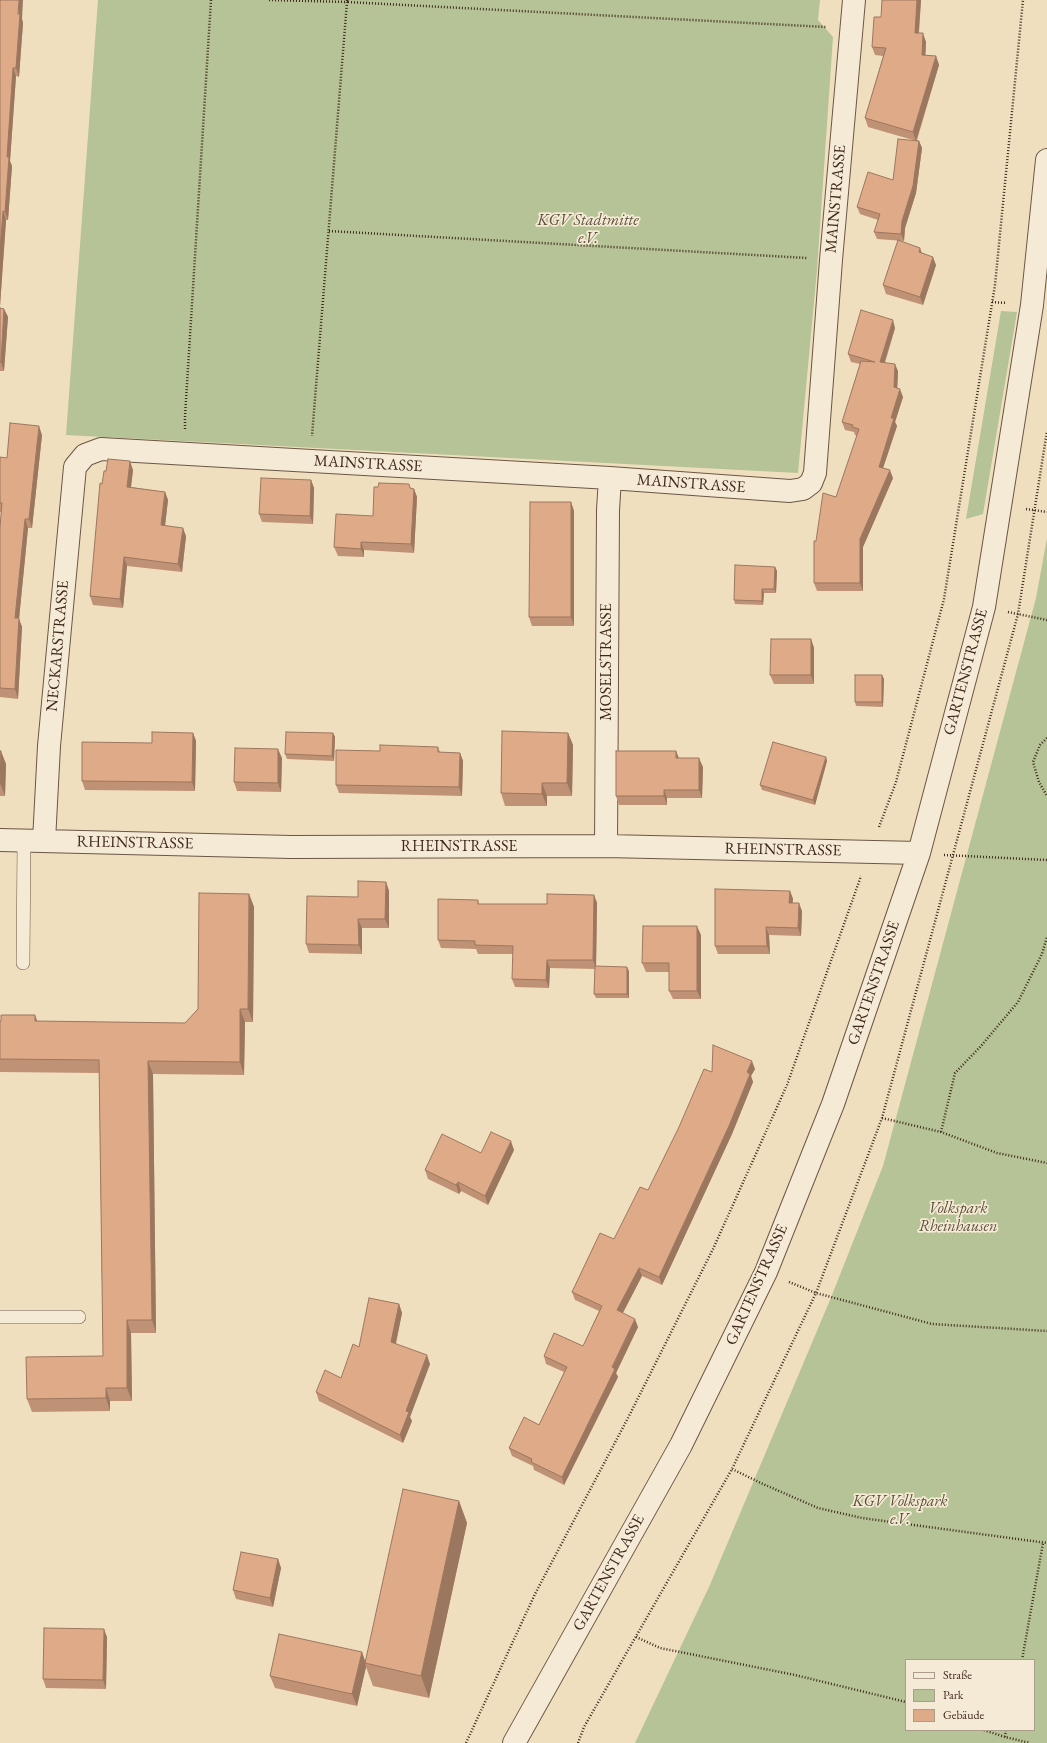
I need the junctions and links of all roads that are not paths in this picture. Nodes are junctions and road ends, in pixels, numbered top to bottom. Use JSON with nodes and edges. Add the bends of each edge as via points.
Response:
{"nodes":[{"id":1,"x":854,"y":0,"type":"edge"},
{"id":2,"x":1047,"y":160,"type":"edge"},
{"id":3,"x":85,"y":455,"type":"joint"},
{"id":4,"x":610,"y":478,"type":"junction"},
{"id":5,"x":0,"y":840,"type":"edge"},
{"id":6,"x":34,"y":841,"type":"junction"},
{"id":7,"x":606,"y":846,"type":"junction"},
{"id":8,"x":919,"y":853,"type":"junction"},
{"id":9,"x":22,"y":963,"type":"dead end"},
{"id":10,"x":0,"y":1317,"type":"edge"},
{"id":11,"x":79,"y":1317,"type":"dead end"},
{"id":12,"x":514,"y":1743,"type":"edge"}],
"edges":[{"from":1,"to":4,"type":"street","name":"MAINSTRASSE","via":[[815,473],[811,483],[803,489],[790,491]]},
{"from":2,"to":8,"type":"street","name":"GARTENSTRASSE","via":[[1032,305],[984,607]]},
{"from":3,"to":4,"type":"street","name":"MAINSTRASSE","via":[[101,449]]},
{"from":3,"to":6,"type":"street","name":"NECKARSTRASSE","via":[[75,467],[49,746]]},
{"from":4,"to":7,"type":"street","name":"MOSELSTRASSE"},
{"from":5,"to":6,"type":"street","name":"RHEINSTRASSE"},
{"from":6,"to":7,"type":"street","name":"RHEINSTRASSE","via":[[290,847]]},
{"from":6,"to":9,"type":"lane"},
{"from":7,"to":8,"type":"street","name":"RHEINSTRASSE"},
{"from":8,"to":12,"type":"street","name":"GARTENSTRASSE","via":[[833,1104],[766,1272],[681,1444]]},
{"from":10,"to":11,"type":"lane"}]}
